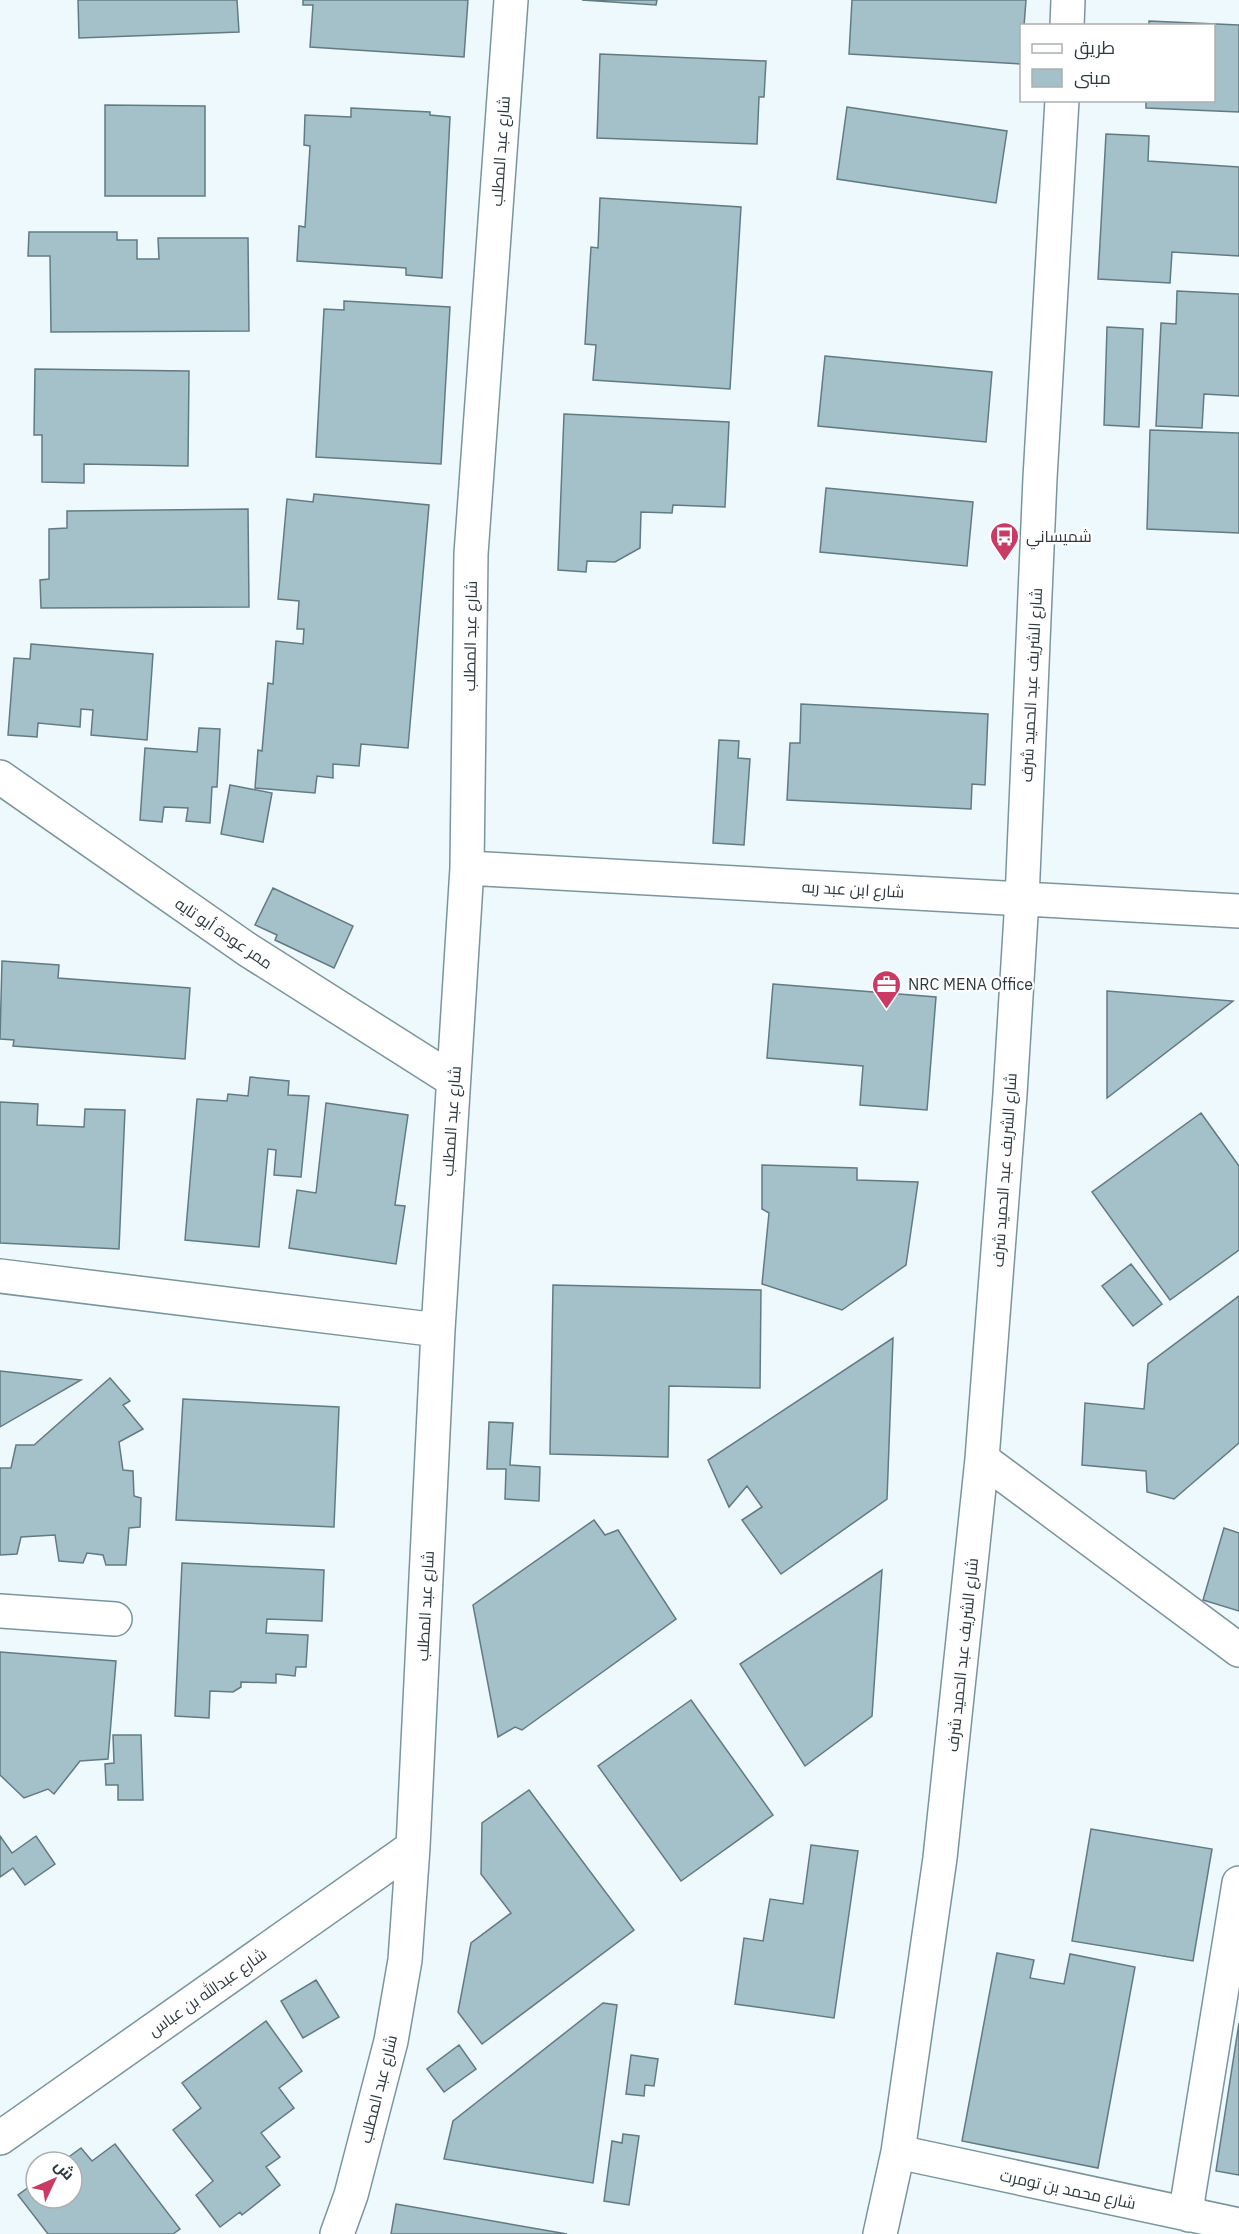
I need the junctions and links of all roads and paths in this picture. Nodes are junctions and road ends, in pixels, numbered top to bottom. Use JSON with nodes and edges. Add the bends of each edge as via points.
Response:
{"nodes":[{"id":1,"x":511,"y":0,"type":"edge"},
{"id":2,"x":1068,"y":0,"type":"edge"},
{"id":3,"x":1067,"y":24,"type":"edge"},
{"id":4,"x":1062,"y":102,"type":"edge"},
{"id":5,"x":0,"y":777,"type":"edge"},
{"id":6,"x":467,"y":868,"type":"junction"},
{"id":7,"x":1022,"y":899,"type":"junction"},
{"id":8,"x":1239,"y":911,"type":"edge"},
{"id":9,"x":453,"y":1080,"type":"junction"},
{"id":10,"x":0,"y":1276,"type":"edge"},
{"id":11,"x":438,"y":1330,"type":"junction"},
{"id":12,"x":982,"y":1459,"type":"junction"},
{"id":13,"x":0,"y":1611,"type":"edge"},
{"id":14,"x":115,"y":1619,"type":"dead end"},
{"id":15,"x":1239,"y":1650,"type":"edge"},
{"id":16,"x":413,"y":1847,"type":"junction"},
{"id":17,"x":1239,"y":1883,"type":"edge"},
{"id":18,"x":0,"y":2138,"type":"edge"},
{"id":19,"x":898,"y":2152,"type":"junction"},
{"id":20,"x":1189,"y":2215,"type":"junction"},
{"id":21,"x":1239,"y":2225,"type":"edge"},
{"id":22,"x":338,"y":2234,"type":"edge"},
{"id":23,"x":880,"y":2234,"type":"edge"}],
"edges":[{"from":1,"to":6,"type":"street","name":"شارع عبد المطلب","via":[[471,554]]},
{"from":2,"to":3,"type":"street"},
{"from":4,"to":7,"type":"street","name":"شارع الشريف عبد الحميد شرف"},
{"from":5,"to":9,"type":"street","name":"ممر عودة أبو تايه","via":[[248,950]]},
{"from":6,"to":7,"type":"street","name":"شارع ابن عبد ربه"},
{"from":6,"to":9,"type":"street","name":"شارع عبد المطلب"},
{"from":7,"to":8,"type":"street","name":"شارع ابن عبد ربه"},
{"from":7,"to":12,"type":"street","name":"شارع الشريف عبد الحميد شرف"},
{"from":9,"to":11,"type":"street","name":"شارع عبد المطلب"},
{"from":10,"to":11,"type":"street"},
{"from":11,"to":16,"type":"street","name":"شارع عبد المطلب"},
{"from":12,"to":15,"type":"street"},
{"from":12,"to":19,"type":"street","name":"شارع الشريف عبد الحميد شرف","via":[[940,1858]]},
{"from":13,"to":14,"type":"street"},
{"from":16,"to":18,"type":"street","name":"شارع عبدالله بن عباس"},
{"from":16,"to":22,"type":"street","name":"شارع عبد المطلب","via":[[405,1960],[391,2041]]},
{"from":17,"to":20,"type":"street","via":[[1188,2198]]},
{"from":19,"to":20,"type":"street","name":"شارع محمد بن تومرت"},
{"from":19,"to":23,"type":"street","name":"شارع الشريف عبد الحميد شرف"},
{"from":20,"to":21,"type":"street","name":"شارع محمد بن تومرت"}]}
